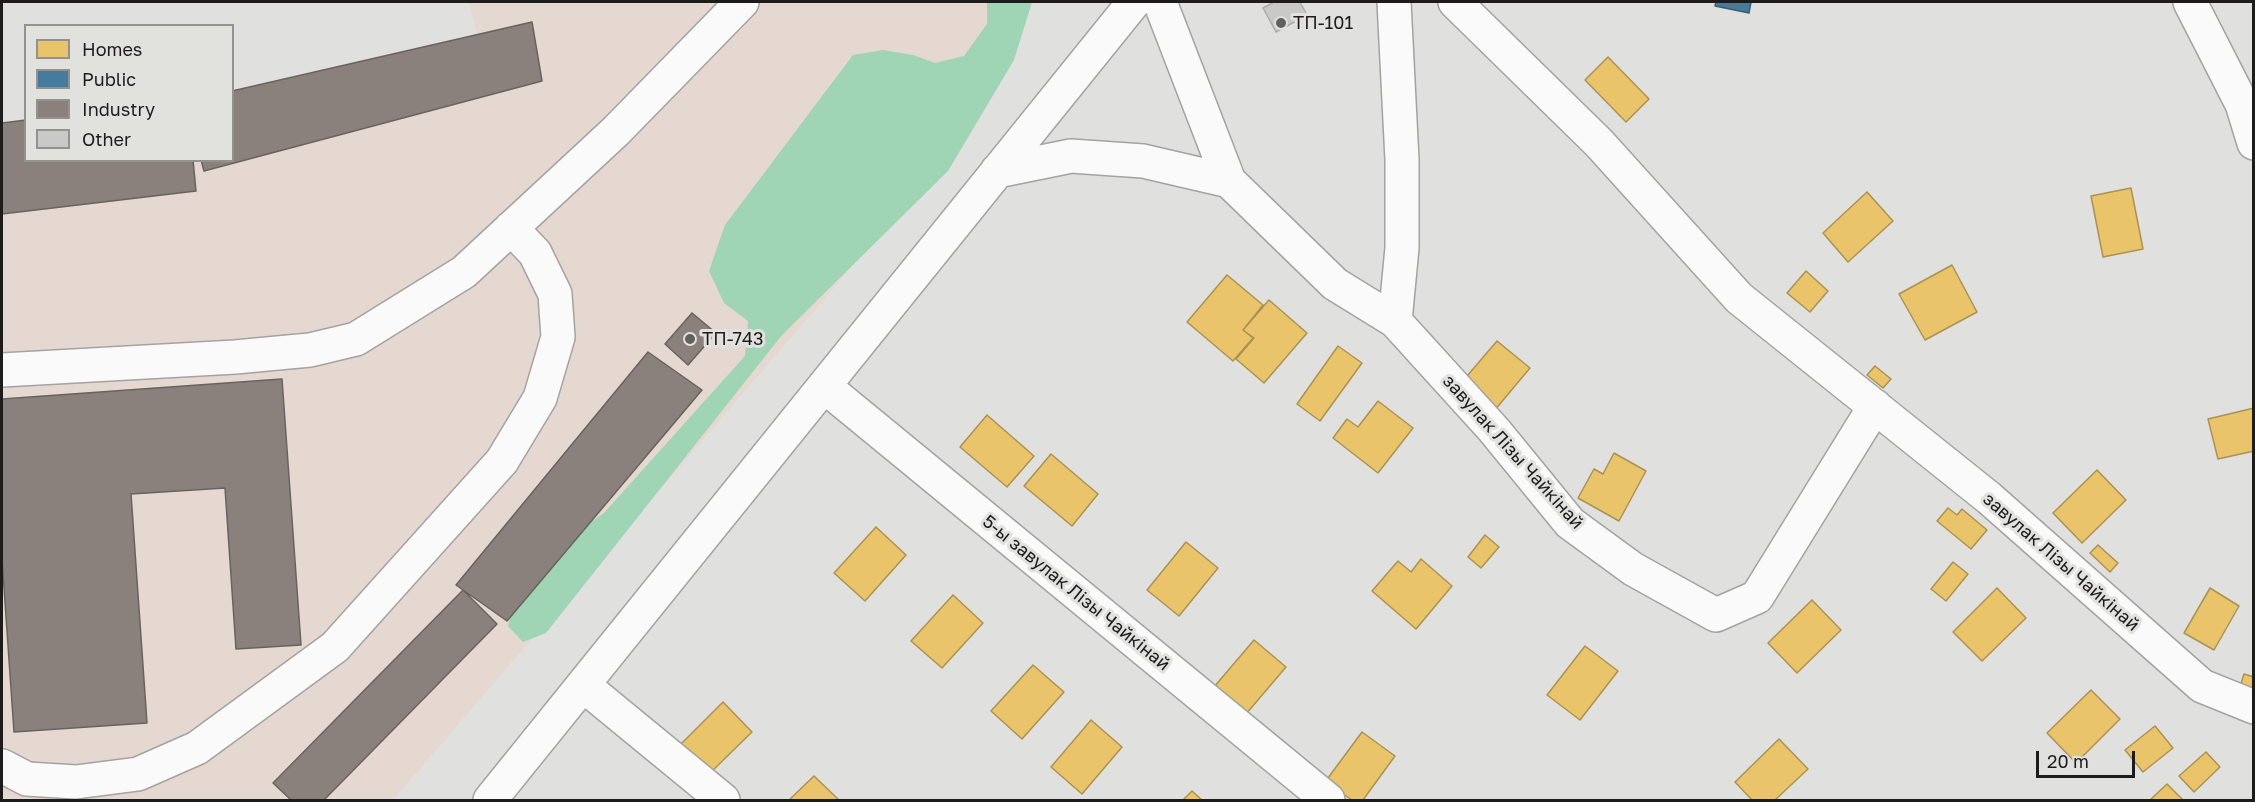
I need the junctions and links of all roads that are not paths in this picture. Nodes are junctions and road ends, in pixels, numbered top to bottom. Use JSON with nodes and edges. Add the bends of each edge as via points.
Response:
{"nodes":[{"id":1,"x":742,"y":2,"type":"edge"},
{"id":2,"x":1134,"y":2,"type":"edge"},
{"id":3,"x":1160,"y":2,"type":"edge"},
{"id":4,"x":1394,"y":2,"type":"edge"},
{"id":5,"x":1455,"y":2,"type":"edge"},
{"id":6,"x":2190,"y":2,"type":"edge"},
{"id":7,"x":2253,"y":71,"type":"edge"},
{"id":8,"x":2242,"y":105,"type":"junction"},
{"id":9,"x":2253,"y":143,"type":"edge"},
{"id":10,"x":997,"y":171,"type":"junction"},
{"id":11,"x":1229,"y":182,"type":"junction"},
{"id":12,"x":511,"y":228,"type":"junction"},
{"id":13,"x":1395,"y":321,"type":"junction"},
{"id":14,"x":2,"y":370,"type":"edge"},
{"id":15,"x":824,"y":386,"type":"junction"},
{"id":16,"x":1875,"y":406,"type":"junction"},
{"id":17,"x":583,"y":685,"type":"junction"},
{"id":18,"x":2253,"y":707,"type":"edge"},
{"id":19,"x":2,"y":766,"type":"edge"},
{"id":20,"x":490,"y":801,"type":"edge"},
{"id":21,"x":723,"y":801,"type":"edge"},
{"id":22,"x":1328,"y":801,"type":"edge"}],
"edges":[{"from":1,"to":12,"type":"street","via":[[616,131]]},
{"from":2,"to":10,"type":"street"},
{"from":3,"to":11,"type":"street"},
{"from":4,"to":13,"type":"street","via":[[1402,160],[1402,237]]},
{"from":5,"to":16,"type":"street","name":"завулак Лізы Чайкінай","via":[[1599,143],[1739,297]]},
{"from":6,"to":8,"type":"street"},
{"from":7,"to":8,"type":"street"},
{"from":8,"to":9,"type":"street"},
{"from":10,"to":11,"type":"street","via":[[1071,156],[1143,161]]},
{"from":10,"to":15,"type":"street"},
{"from":11,"to":13,"type":"street","via":[[1335,284]]},
{"from":12,"to":14,"type":"street","via":[[464,272],[356,339],[310,350],[246,356]]},
{"from":12,"to":19,"type":"street","via":[[534,253],[555,294],[558,337],[540,398],[502,461],[335,647],[197,748],[138,774],[76,782],[27,779]]},
{"from":13,"to":16,"type":"street","name":"завулак Лізы Чайкінай","via":[[1494,430],[1570,523],[1633,569],[1716,615],[1757,597]]},
{"from":15,"to":17,"type":"street"},
{"from":15,"to":22,"type":"street","name":"5-ы завулак Лізы Чайкінай"},
{"from":16,"to":18,"type":"street","name":"завулак Лізы Чайкінай","via":[[1989,498],[2202,686]]},
{"from":17,"to":20,"type":"street"},
{"from":17,"to":21,"type":"street"}]}
